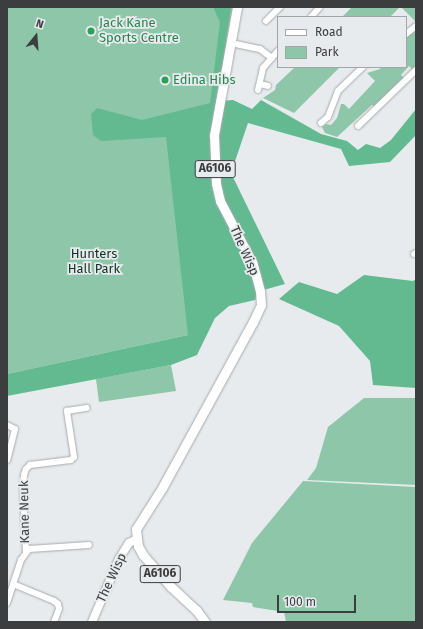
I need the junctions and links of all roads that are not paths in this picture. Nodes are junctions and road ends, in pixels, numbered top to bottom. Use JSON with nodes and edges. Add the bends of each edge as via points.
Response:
{"nodes":[{"id":1,"x":237,"y":7,"type":"edge"},
{"id":2,"x":280,"y":7,"type":"edge"},
{"id":3,"x":318,"y":8,"type":"edge"},
{"id":4,"x":312,"y":16,"type":"edge"},
{"id":5,"x":268,"y":18,"type":"dead end"},
{"id":6,"x":416,"y":26,"type":"edge"},
{"id":7,"x":407,"y":33,"type":"edge"},
{"id":8,"x":230,"y":43,"type":"junction"},
{"id":9,"x":277,"y":52,"type":"edge"},
{"id":10,"x":272,"y":58,"type":"junction"},
{"id":11,"x":362,"y":68,"type":"edge"},
{"id":12,"x":416,"y":70,"type":"edge"},
{"id":13,"x":268,"y":86,"type":"dead end"},
{"id":14,"x":321,"y":123,"type":"dead end"},
{"id":15,"x":363,"y":124,"type":"dead end"},
{"id":16,"x":87,"y":408,"type":"dead end"},
{"id":17,"x":7,"y":425,"type":"edge"},
{"id":18,"x":8,"y":452,"type":"edge"},
{"id":19,"x":7,"y":460,"type":"edge"},
{"id":20,"x":137,"y":539,"type":"junction"},
{"id":21,"x":90,"y":545,"type":"dead end"},
{"id":22,"x":26,"y":552,"type":"junction"},
{"id":23,"x":13,"y":584,"type":"junction"},
{"id":24,"x":7,"y":603,"type":"edge"},
{"id":25,"x":54,"y":622,"type":"edge"},
{"id":26,"x":92,"y":622,"type":"edge"},
{"id":27,"x":205,"y":622,"type":"edge"}],
"edges":[{"from":1,"to":8,"type":"main road","name":"The Wisp","number":"A6106"},
{"from":2,"to":5,"type":"street"},
{"from":3,"to":4,"type":"street"},
{"from":6,"to":7,"type":"street"},
{"from":8,"to":10,"type":"street","via":[[260,49]]},
{"from":8,"to":20,"type":"main road","name":"The Wisp","number":"A6106","via":[[214,134],[216,184],[220,201],[252,262],[261,304],[162,488],[136,529]]},
{"from":9,"to":10,"type":"street"},
{"from":10,"to":13,"type":"street","via":[[263,68],[259,87]]},
{"from":11,"to":14,"type":"street","via":[[338,91],[328,117]]},
{"from":12,"to":15,"type":"street"},
{"from":16,"to":22,"type":"street","name":"Kane Neuk","via":[[67,411],[74,457],[71,460],[30,465],[26,468],[23,489]]},
{"from":17,"to":18,"type":"street","via":[[14,429]]},
{"from":18,"to":19,"type":"street"},
{"from":20,"to":26,"type":"street","name":"The Wisp","via":[[129,543],[119,559]]},
{"from":20,"to":27,"type":"main road","number":"A6106","via":[[143,555]]},
{"from":21,"to":22,"type":"street","via":[[37,548]]},
{"from":22,"to":23,"type":"street","via":[[20,560]]},
{"from":23,"to":24,"type":"street"},
{"from":23,"to":25,"type":"street","via":[[58,604],[59,609]]}]}
